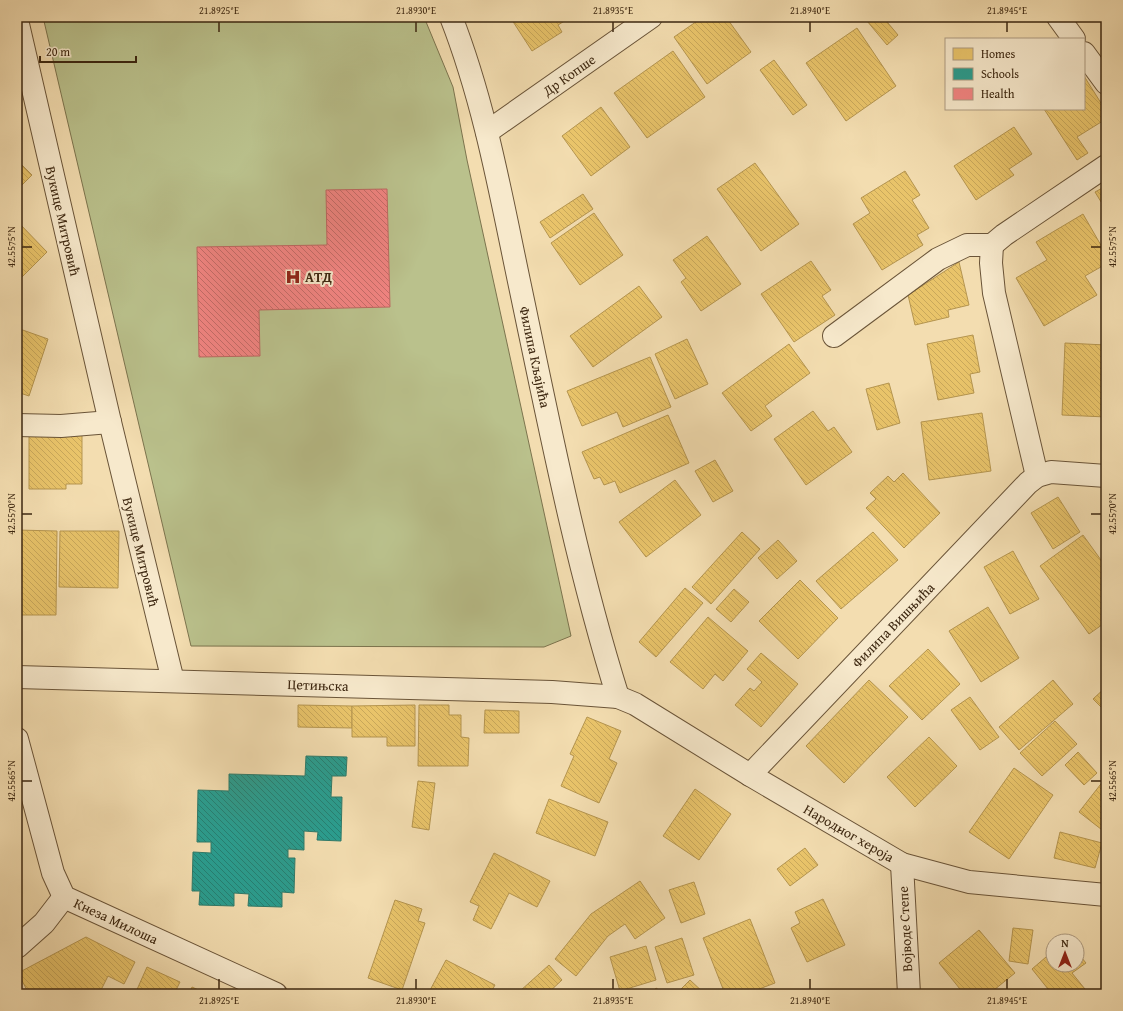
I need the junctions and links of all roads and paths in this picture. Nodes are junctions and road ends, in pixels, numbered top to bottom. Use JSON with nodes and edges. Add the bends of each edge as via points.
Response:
{"nodes":[{"id":1,"x":451,"y":17,"type":"edge"},
{"id":2,"x":651,"y":17,"type":"edge"},
{"id":3,"x":1058,"y":17,"type":"edge"},
{"id":4,"x":17,"y":20,"type":"edge"},
{"id":5,"x":1073,"y":38,"type":"edge"},
{"id":6,"x":1085,"y":54,"type":"edge"},
{"id":7,"x":1106,"y":83,"type":"edge"},
{"id":8,"x":487,"y":132,"type":"junction"},
{"id":9,"x":1106,"y":166,"type":"edge"},
{"id":10,"x":992,"y":245,"type":"junction"},
{"id":11,"x":834,"y":336,"type":"dead end"},
{"id":12,"x":110,"y":422,"type":"junction"},
{"id":13,"x":17,"y":425,"type":"edge"},
{"id":14,"x":1037,"y":476,"type":"junction"},
{"id":15,"x":1106,"y":476,"type":"edge"},
{"id":16,"x":17,"y":677,"type":"edge"},
{"id":17,"x":173,"y":681,"type":"junction"},
{"id":18,"x":618,"y":697,"type":"junction"},
{"id":19,"x":17,"y":739,"type":"edge"},
{"id":20,"x":750,"y":775,"type":"junction"},
{"id":21,"x":902,"y":864,"type":"junction"},
{"id":22,"x":1106,"y":895,"type":"edge"},
{"id":23,"x":64,"y":897,"type":"junction"},
{"id":24,"x":17,"y":947,"type":"edge"},
{"id":25,"x":276,"y":994,"type":"edge"},
{"id":26,"x":909,"y":994,"type":"edge"}],
"edges":[{"from":1,"to":8,"type":"street","name":"Филипа Кљајића"},
{"from":2,"to":8,"type":"street","name":"Др Копше"},
{"from":3,"to":5,"type":"street"},
{"from":4,"to":12,"type":"street","name":"Вукице Митровић"},
{"from":6,"to":7,"type":"street"},
{"from":8,"to":18,"type":"street","name":"Филипа Кљајића","via":[[558,466],[603,650]]},
{"from":9,"to":10,"type":"street"},
{"from":10,"to":11,"type":"street","via":[[967,245],[938,259]]},
{"from":10,"to":14,"type":"street","via":[[994,293]]},
{"from":12,"to":13,"type":"street","via":[[61,426]]},
{"from":12,"to":17,"type":"street","name":"Вукице Митровић"},
{"from":14,"to":15,"type":"street","name":"Филипа Вишњића","via":[[1051,472]]},
{"from":14,"to":20,"type":"street","name":"Филипа Вишњића","via":[[1028,482]]},
{"from":16,"to":17,"type":"street","name":"Цетињска"},
{"from":17,"to":18,"type":"street","name":"Цетињска","via":[[552,692]]},
{"from":18,"to":20,"type":"street","name":"Народног хероја","via":[[635,704]]},
{"from":19,"to":23,"type":"street","name":"Кнеза Милоша","via":[[53,873]]},
{"from":20,"to":21,"type":"street","name":"Народног хероја"},
{"from":21,"to":22,"type":"street","name":"Народног хероја","via":[[969,882]]},
{"from":21,"to":26,"type":"street","name":"Војводе Степе"},
{"from":23,"to":24,"type":"street","via":[[44,923]]},
{"from":23,"to":25,"type":"street","name":"Кнеза Милоша"}]}
